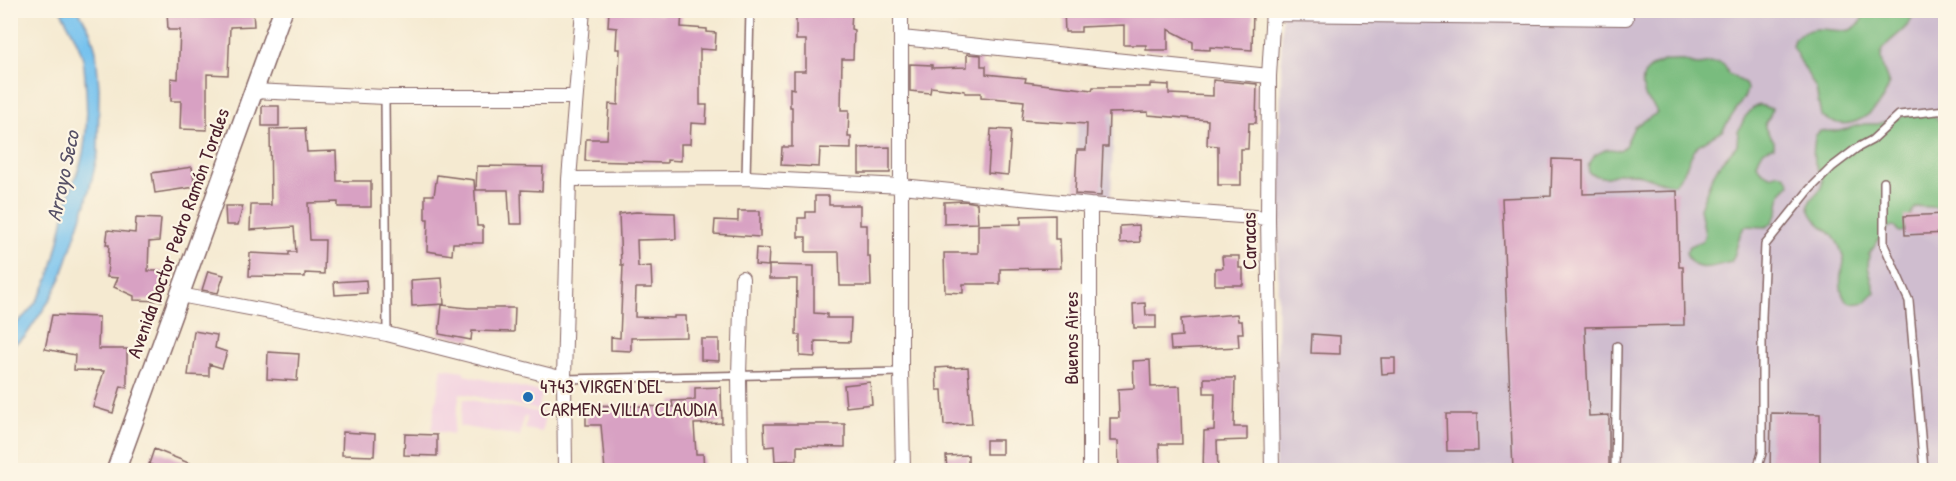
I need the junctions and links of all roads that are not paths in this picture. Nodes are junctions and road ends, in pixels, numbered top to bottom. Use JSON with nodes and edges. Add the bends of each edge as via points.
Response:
{"nodes":[{"id":1,"x":283,"y":10,"type":"edge"},
{"id":2,"x":583,"y":10,"type":"edge"},
{"id":3,"x":750,"y":10,"type":"edge"},
{"id":4,"x":901,"y":10,"type":"edge"},
{"id":5,"x":1273,"y":12,"type":"edge"},
{"id":6,"x":1626,"y":18,"type":"dead end"},
{"id":7,"x":902,"y":38,"type":"junction"},
{"id":8,"x":1269,"y":76,"type":"junction"},
{"id":9,"x":253,"y":91,"type":"junction"},
{"id":10,"x":385,"y":97,"type":"junction"},
{"id":11,"x":574,"y":97,"type":"junction"},
{"id":12,"x":1946,"y":110,"type":"edge"},
{"id":13,"x":746,"y":178,"type":"junction"},
{"id":14,"x":569,"y":179,"type":"junction"},
{"id":15,"x":1884,"y":182,"type":"dead end"},
{"id":16,"x":902,"y":186,"type":"junction"},
{"id":17,"x":1090,"y":205,"type":"junction"},
{"id":18,"x":1268,"y":218,"type":"junction"},
{"id":19,"x":742,"y":278,"type":"dead end"},
{"id":20,"x":180,"y":295,"type":"junction"},
{"id":21,"x":387,"y":334,"type":"junction"},
{"id":22,"x":1617,"y":346,"type":"dead end"},
{"id":23,"x":901,"y":372,"type":"junction"},
{"id":24,"x":740,"y":374,"type":"junction"},
{"id":25,"x":564,"y":379,"type":"junction"},
{"id":26,"x":116,"y":471,"type":"edge"},
{"id":27,"x":565,"y":471,"type":"edge"},
{"id":28,"x":740,"y":471,"type":"edge"},
{"id":29,"x":903,"y":471,"type":"edge"},
{"id":30,"x":1090,"y":471,"type":"edge"},
{"id":31,"x":1272,"y":471,"type":"edge"},
{"id":32,"x":1615,"y":471,"type":"edge"},
{"id":33,"x":1757,"y":471,"type":"edge"},
{"id":34,"x":1924,"y":471,"type":"edge"}],
"edges":[{"from":1,"to":9,"type":"street","name":"Avenida Doctor Pedro Ramón Torales"},
{"from":2,"to":11,"type":"street"},
{"from":3,"to":13,"type":"lane"},
{"from":4,"to":7,"type":"street"},
{"from":5,"to":6,"type":"street"},
{"from":5,"to":8,"type":"street","name":"Caracas"},
{"from":7,"to":8,"type":"street"},
{"from":7,"to":16,"type":"street"},
{"from":8,"to":18,"type":"street","name":"Caracas"},
{"from":9,"to":10,"type":"street"},
{"from":9,"to":20,"type":"street","name":"Avenida Doctor Pedro Ramón Torales"},
{"from":10,"to":11,"type":"street"},
{"from":10,"to":21,"type":"lane"},
{"from":11,"to":14,"type":"street"},
{"from":12,"to":33,"type":"lane","via":[[1899,115],[1872,140],[1832,167],[1765,244],[1762,453]]},
{"from":13,"to":14,"type":"street"},
{"from":13,"to":16,"type":"street"},
{"from":14,"to":25,"type":"street"},
{"from":15,"to":34,"type":"lane","via":[[1884,245],[1909,301]]},
{"from":16,"to":17,"type":"street"},
{"from":16,"to":23,"type":"street"},
{"from":17,"to":18,"type":"street"},
{"from":17,"to":30,"type":"street","name":"Buenos Aires"},
{"from":18,"to":31,"type":"street","name":"Caracas"},
{"from":19,"to":24,"type":"street"},
{"from":20,"to":21,"type":"street"},
{"from":20,"to":26,"type":"street","name":"Avenida Doctor Pedro Ramón Torales"},
{"from":21,"to":25,"type":"street"},
{"from":22,"to":32,"type":"lane"},
{"from":23,"to":24,"type":"lane"},
{"from":23,"to":29,"type":"street"},
{"from":24,"to":25,"type":"lane"},
{"from":24,"to":28,"type":"street"},
{"from":25,"to":27,"type":"street"}]}
